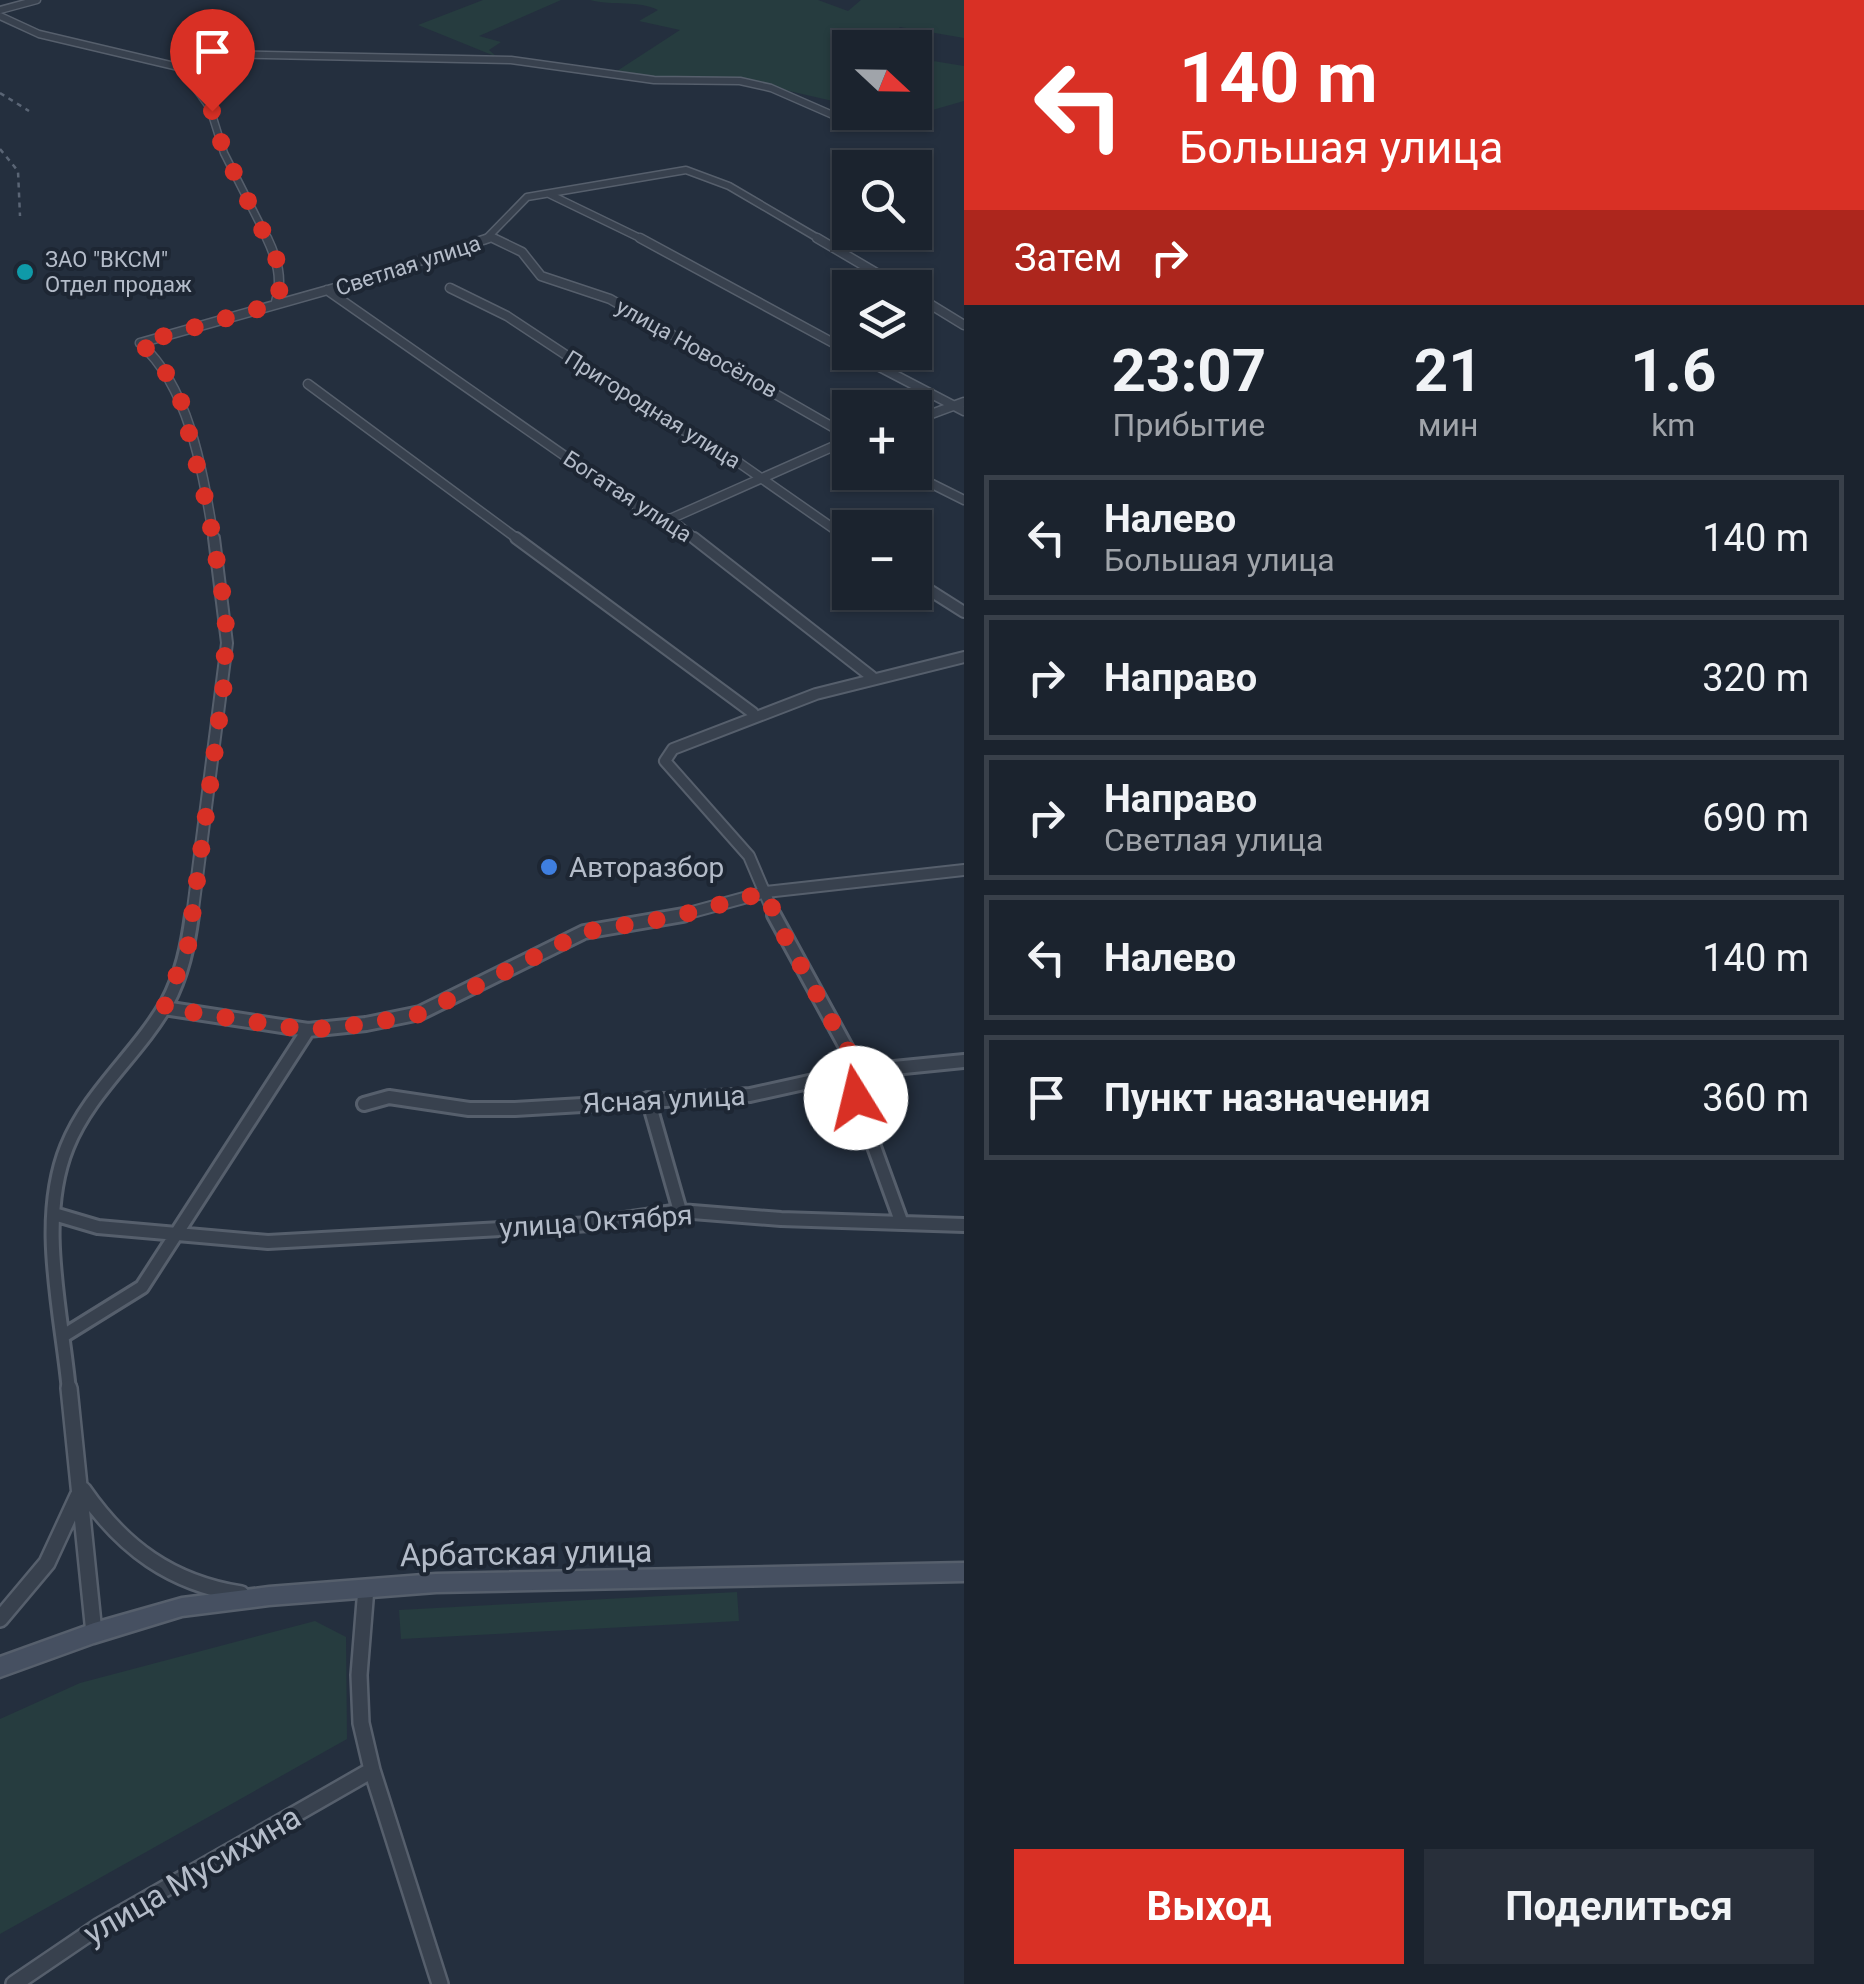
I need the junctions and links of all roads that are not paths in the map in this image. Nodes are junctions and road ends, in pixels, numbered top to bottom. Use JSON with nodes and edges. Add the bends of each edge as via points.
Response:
{"nodes":[{"id":1,"x":37,"y":0,"type":"edge"},
{"id":2,"x":0,"y":14,"type":"edge"},
{"id":3,"x":187,"y":69,"type":"junction"},
{"id":4,"x":832,"y":115,"type":"edge"},
{"id":5,"x":542,"y":193,"type":"junction"},
{"id":6,"x":492,"y":237,"type":"junction"},
{"id":7,"x":871,"y":270,"type":"edge"},
{"id":8,"x":450,"y":288,"type":"dead end"},
{"id":9,"x":327,"y":290,"type":"junction"},
{"id":10,"x":276,"y":302,"type":"junction"},
{"id":11,"x":932,"y":305,"type":"edge"},
{"id":12,"x":964,"y":325,"type":"edge"},
{"id":13,"x":832,"y":342,"type":"edge"},
{"id":14,"x":884,"y":370,"type":"edge"},
{"id":15,"x":308,"y":384,"type":"dead end"},
{"id":16,"x":964,"y":402,"type":"edge"},
{"id":17,"x":952,"y":406,"type":"junction"},
{"id":18,"x":964,"y":412,"type":"edge"},
{"id":19,"x":932,"y":414,"type":"edge"},
{"id":20,"x":832,"y":428,"type":"edge"},
{"id":21,"x":832,"y":447,"type":"edge"},
{"id":22,"x":764,"y":481,"type":"junction"},
{"id":23,"x":932,"y":484,"type":"edge"},
{"id":24,"x":964,"y":500,"type":"edge"},
{"id":25,"x":670,"y":519,"type":"junction"},
{"id":26,"x":832,"y":528,"type":"edge"},
{"id":27,"x":932,"y":592,"type":"edge"},
{"id":28,"x":964,"y":612,"type":"edge"},
{"id":29,"x":964,"y":657,"type":"edge"},
{"id":30,"x":872,"y":677,"type":"junction"},
{"id":31,"x":752,"y":713,"type":"junction"},
{"id":32,"x":964,"y":870,"type":"edge"},
{"id":33,"x":766,"y":892,"type":"junction"},
{"id":34,"x":164,"y":1008,"type":"junction"},
{"id":35,"x":308,"y":1030,"type":"junction"},
{"id":36,"x":964,"y":1062,"type":"edge"},
{"id":37,"x":854,"y":1072,"type":"junction"},
{"id":38,"x":648,"y":1099,"type":"junction"},
{"id":39,"x":364,"y":1104,"type":"dead end"},
{"id":40,"x":680,"y":1211,"type":"junction"},
{"id":41,"x":54,"y":1214,"type":"junction"},
{"id":42,"x":901,"y":1221,"type":"junction"},
{"id":43,"x":964,"y":1225,"type":"edge"},
{"id":44,"x":176,"y":1237,"type":"junction"},
{"id":45,"x":63,"y":1336,"type":"junction"},
{"id":46,"x":80,"y":1487,"type":"junction"},
{"id":47,"x":964,"y":1572,"type":"edge"},
{"id":48,"x":366,"y":1588,"type":"junction"},
{"id":49,"x":269,"y":1596,"type":"junction"},
{"id":50,"x":0,"y":1619,"type":"edge"},
{"id":51,"x":94,"y":1633,"type":"junction"},
{"id":52,"x":0,"y":1667,"type":"edge"},
{"id":53,"x":372,"y":1770,"type":"junction"},
{"id":54,"x":14,"y":1984,"type":"edge"},
{"id":55,"x":440,"y":1984,"type":"edge"}],
"edges":[{"from":1,"to":2,"type":"street"},
{"from":2,"to":3,"type":"street","via":[[39,34]]},
{"from":3,"to":4,"type":"street","via":[[217,54],[511,60],[654,80],[740,82]]},
{"from":3,"to":10,"type":"street","via":[[276,258],[282,287]]},
{"from":5,"to":6,"type":"street","name":"Светлая улица","via":[[516,202]]},
{"from":5,"to":7,"type":"street","name":"Светлая улица","via":[[686,170],[728,186]]},
{"from":5,"to":13,"type":"street","via":[[609,221]]},
{"from":6,"to":9,"type":"street","name":"Светлая улица"},
{"from":6,"to":20,"type":"street","name":"улица Новосёлов","via":[[522,252],[541,276],[610,299]]},
{"from":8,"to":22,"type":"street","name":"Пригородная улица","via":[[507,316]]},
{"from":9,"to":10,"type":"street","name":"Светлая улица"},
{"from":9,"to":25,"type":"street","name":"Богатая улица","via":[[648,514]]},
{"from":10,"to":34,"type":"street","name":"Светлая улица","via":[[140,343],[159,360],[181,401],[226,614],[224,684],[188,946]]},
{"from":11,"to":12,"type":"street"},
{"from":14,"to":17,"type":"street"},
{"from":15,"to":31,"type":"street"},
{"from":16,"to":17,"type":"street"},
{"from":17,"to":18,"type":"street"},
{"from":17,"to":19,"type":"street"},
{"from":21,"to":22,"type":"street"},
{"from":22,"to":25,"type":"street"},
{"from":22,"to":26,"type":"street","name":"Пригородная улица"},
{"from":23,"to":24,"type":"street"},
{"from":25,"to":30,"type":"street","name":"Богатая улица"},
{"from":27,"to":28,"type":"street"},
{"from":29,"to":30,"type":"street"},
{"from":30,"to":31,"type":"street"},
{"from":31,"to":33,"type":"street","via":[[673,749],[665,761],[734,836]]},
{"from":32,"to":33,"type":"street"},
{"from":33,"to":35,"type":"street","via":[[584,932],[420,1014]]},
{"from":33,"to":37,"type":"street"},
{"from":34,"to":35,"type":"street"},
{"from":34,"to":41,"type":"street","via":[[72,1136],[59,1168]]},
{"from":35,"to":44,"type":"street"},
{"from":36,"to":37,"type":"street","name":"Ясная улица"},
{"from":37,"to":38,"type":"street","name":"Ясная улица","via":[[750,1095]]},
{"from":37,"to":42,"type":"street","via":[[856,1098]]},
{"from":38,"to":39,"type":"street","name":"Ясная улица","via":[[515,1109],[389,1096]]},
{"from":38,"to":40,"type":"street"},
{"from":40,"to":42,"type":"street","name":"улица Октября"},
{"from":40,"to":44,"type":"street","name":"улица Октября","via":[[591,1224],[227,1241]]},
{"from":41,"to":44,"type":"street","name":"улица Октября","via":[[98,1228]]},
{"from":41,"to":45,"type":"street"},
{"from":42,"to":43,"type":"street","name":"улица Октября"},
{"from":44,"to":45,"type":"street","via":[[142,1287]]},
{"from":45,"to":46,"type":"street"},
{"from":46,"to":49,"type":"street","via":[[126,1546],[168,1574],[221,1592]]},
{"from":46,"to":50,"type":"street","via":[[52,1557]]},
{"from":46,"to":51,"type":"street"},
{"from":47,"to":48,"type":"main road","name":"Арбатская улица"},
{"from":48,"to":49,"type":"main road","name":"Арбатская улица"},
{"from":48,"to":53,"type":"street","via":[[360,1707]]},
{"from":49,"to":51,"type":"main road","name":"Арбатская улица","via":[[182,1608]]},
{"from":51,"to":52,"type":"main road","name":"Арбатская улица"},
{"from":53,"to":54,"type":"street","name":"улица Мусихина","via":[[98,1927]]},
{"from":53,"to":55,"type":"street"}]}
